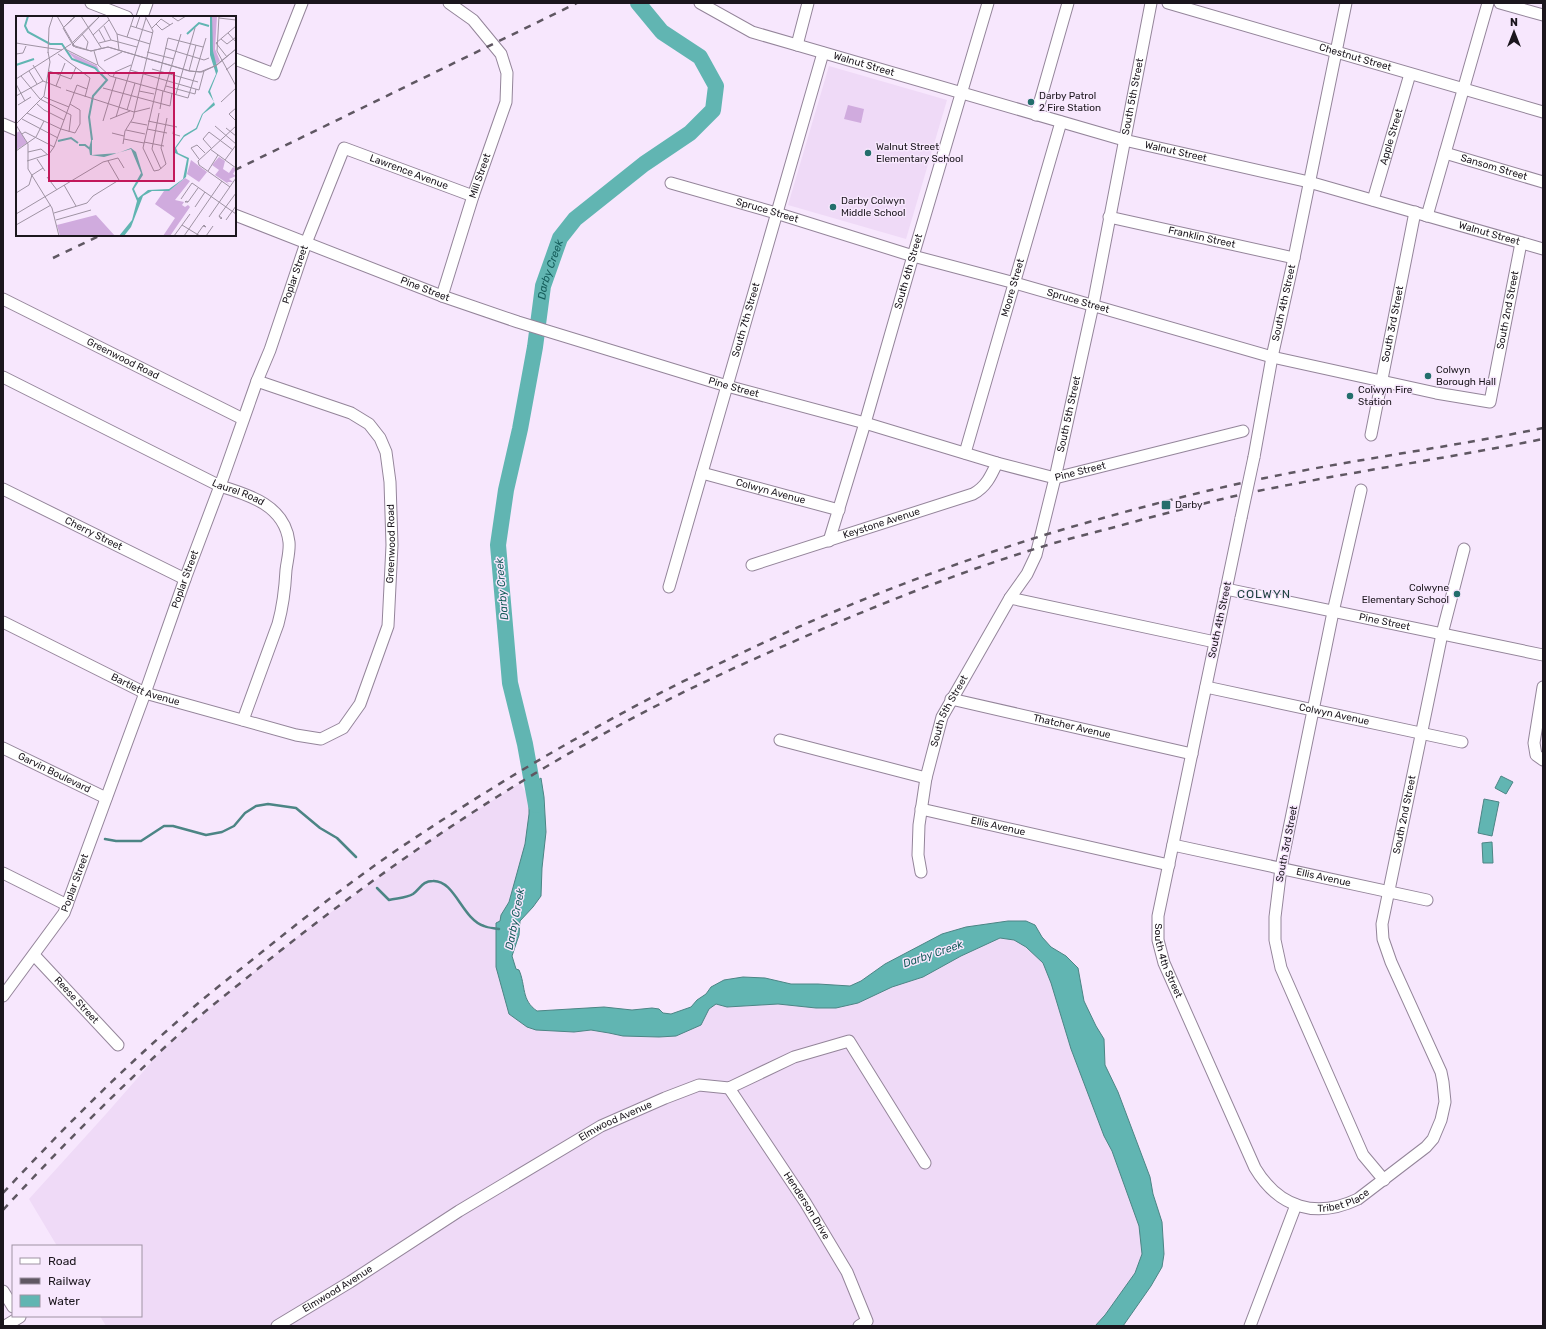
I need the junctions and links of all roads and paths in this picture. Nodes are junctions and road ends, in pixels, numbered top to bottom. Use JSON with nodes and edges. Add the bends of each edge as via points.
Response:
{"nodes":[{"id":1,"x":91,"y":3,"type":"edge"},
{"id":2,"x":147,"y":3,"type":"edge"},
{"id":3,"x":302,"y":3,"type":"edge"},
{"id":4,"x":449,"y":3,"type":"edge"},
{"id":5,"x":700,"y":3,"type":"edge"},
{"id":6,"x":808,"y":3,"type":"edge"},
{"id":7,"x":988,"y":3,"type":"edge"},
{"id":8,"x":1068,"y":3,"type":"edge"},
{"id":9,"x":1151,"y":3,"type":"edge"},
{"id":10,"x":1168,"y":3,"type":"edge"},
{"id":11,"x":1346,"y":3,"type":"edge"},
{"id":12,"x":1488,"y":3,"type":"edge"},
{"id":13,"x":1500,"y":3,"type":"edge"},
{"id":14,"x":105,"y":5,"type":"edge"},
{"id":15,"x":1543,"y":15,"type":"edge"},
{"id":16,"x":125,"y":16,"type":"edge"},
{"id":17,"x":142,"y":16,"type":"edge"},
{"id":18,"x":797,"y":45,"type":"junction"},
{"id":19,"x":822,"y":52,"type":"junction"},
{"id":20,"x":1336,"y":52,"type":"junction"},
{"id":21,"x":236,"y":59,"type":"edge"},
{"id":22,"x":1410,"y":74,"type":"junction"},
{"id":23,"x":1463,"y":89,"type":"junction"},
{"id":24,"x":961,"y":93,"type":"junction"},
{"id":25,"x":1543,"y":112,"type":"edge"},
{"id":26,"x":1036,"y":115,"type":"junction"},
{"id":27,"x":1061,"y":122,"type":"junction"},
{"id":28,"x":3,"y":124,"type":"edge"},
{"id":29,"x":16,"y":130,"type":"edge"},
{"id":30,"x":1124,"y":140,"type":"junction"},
{"id":31,"x":344,"y":148,"type":"joint"},
{"id":32,"x":1445,"y":153,"type":"junction"},
{"id":33,"x":1309,"y":182,"type":"junction"},
{"id":34,"x":1543,"y":182,"type":"edge"},
{"id":35,"x":671,"y":183,"type":"dead end"},
{"id":36,"x":472,"y":196,"type":"junction"},
{"id":37,"x":1373,"y":200,"type":"junction"},
{"id":38,"x":1415,"y":212,"type":"junction"},
{"id":39,"x":776,"y":214,"type":"junction"},
{"id":40,"x":236,"y":215,"type":"edge"},
{"id":41,"x":1427,"y":216,"type":"junction"},
{"id":42,"x":1109,"y":217,"type":"junction"},
{"id":43,"x":306,"y":243,"type":"junction"},
{"id":44,"x":1521,"y":243,"type":"junction"},
{"id":45,"x":1543,"y":249,"type":"edge"},
{"id":46,"x":913,"y":256,"type":"junction"},
{"id":47,"x":1294,"y":258,"type":"junction"},
{"id":48,"x":1016,"y":283,"type":"junction"},
{"id":49,"x":442,"y":296,"type":"junction"},
{"id":50,"x":3,"y":299,"type":"edge"},
{"id":51,"x":1093,"y":305,"type":"junction"},
{"id":52,"x":1272,"y":357,"type":"junction"},
{"id":53,"x":3,"y":378,"type":"edge"},
{"id":54,"x":257,"y":381,"type":"junction"},
{"id":55,"x":1382,"y":381,"type":"junction"},
{"id":56,"x":727,"y":386,"type":"junction"},
{"id":57,"x":1490,"y":402,"type":"joint"},
{"id":58,"x":244,"y":419,"type":"junction"},
{"id":59,"x":865,"y":423,"type":"junction"},
{"id":60,"x":1243,"y":431,"type":"dead end"},
{"id":61,"x":1371,"y":435,"type":"dead end"},
{"id":62,"x":965,"y":453,"type":"junction"},
{"id":63,"x":997,"y":463,"type":"junction"},
{"id":64,"x":702,"y":473,"type":"junction"},
{"id":65,"x":1055,"y":478,"type":"junction"},
{"id":66,"x":220,"y":486,"type":"junction"},
{"id":67,"x":3,"y":489,"type":"edge"},
{"id":68,"x":1361,"y":490,"type":"dead end"},
{"id":69,"x":839,"y":510,"type":"junction"},
{"id":70,"x":829,"y":541,"type":"junction"},
{"id":71,"x":1464,"y":549,"type":"dead end"},
{"id":72,"x":752,"y":565,"type":"dead end"},
{"id":73,"x":185,"y":579,"type":"junction"},
{"id":74,"x":669,"y":587,"type":"dead end"},
{"id":75,"x":1226,"y":589,"type":"junction"},
{"id":76,"x":1010,"y":598,"type":"junction"},
{"id":77,"x":1333,"y":612,"type":"junction"},
{"id":78,"x":3,"y":622,"type":"edge"},
{"id":79,"x":1442,"y":634,"type":"junction"},
{"id":80,"x":1215,"y":642,"type":"junction"},
{"id":81,"x":1543,"y":656,"type":"edge"},
{"id":82,"x":1206,"y":687,"type":"junction"},
{"id":83,"x":1543,"y":687,"type":"edge"},
{"id":84,"x":145,"y":693,"type":"junction"},
{"id":85,"x":951,"y":700,"type":"junction"},
{"id":86,"x":1314,"y":710,"type":"junction"},
{"id":87,"x":243,"y":720,"type":"junction"},
{"id":88,"x":1422,"y":734,"type":"junction"},
{"id":89,"x":296,"y":735,"type":"joint"},
{"id":90,"x":780,"y":740,"type":"dead end"},
{"id":91,"x":1462,"y":742,"type":"dead end"},
{"id":92,"x":3,"y":748,"type":"edge"},
{"id":93,"x":1192,"y":754,"type":"junction"},
{"id":94,"x":1540,"y":757,"type":"edge"},
{"id":95,"x":926,"y":778,"type":"junction"},
{"id":96,"x":106,"y":798,"type":"junction"},
{"id":97,"x":921,"y":808,"type":"junction"},
{"id":98,"x":1173,"y":845,"type":"junction"},
{"id":99,"x":1169,"y":865,"type":"junction"},
{"id":100,"x":1281,"y":868,"type":"junction"},
{"id":101,"x":921,"y":872,"type":"dead end"},
{"id":102,"x":3,"y":873,"type":"edge"},
{"id":103,"x":1388,"y":891,"type":"junction"},
{"id":104,"x":1427,"y":900,"type":"dead end"},
{"id":105,"x":67,"y":905,"type":"junction"},
{"id":106,"x":34,"y":955,"type":"junction"},
{"id":107,"x":3,"y":996,"type":"edge"},
{"id":108,"x":118,"y":1045,"type":"dead end"},
{"id":109,"x":1441,"y":1072,"type":"joint"},
{"id":110,"x":729,"y":1088,"type":"junction"},
{"id":111,"x":925,"y":1163,"type":"dead end"},
{"id":112,"x":1384,"y":1180,"type":"junction"},
{"id":113,"x":1296,"y":1205,"type":"junction"},
{"id":114,"x":3,"y":1291,"type":"edge"},
{"id":115,"x":12,"y":1305,"type":"edge"},
{"id":116,"x":21,"y":1320,"type":"edge"},
{"id":117,"x":5,"y":1326,"type":"edge"},
{"id":118,"x":277,"y":1326,"type":"edge"},
{"id":119,"x":859,"y":1326,"type":"edge"},
{"id":120,"x":1250,"y":1326,"type":"edge"}],
"edges":[{"from":1,"to":14,"type":"street"},
{"from":2,"to":17,"type":"street"},
{"from":3,"to":21,"type":"street","via":[[274,74]]},
{"from":4,"to":36,"type":"street","name":"Mill Street","via":[[473,20],[502,54],[508,73],[506,102]]},
{"from":5,"to":18,"type":"street","name":"Walnut Street","via":[[752,32]]},
{"from":6,"to":18,"type":"street"},
{"from":7,"to":24,"type":"street","name":"South 6th Street"},
{"from":8,"to":26,"type":"street"},
{"from":9,"to":30,"type":"street","name":"South 5th Street"},
{"from":10,"to":20,"type":"street","name":"Chestnut Street"},
{"from":11,"to":20,"type":"street","name":"South 4th Street"},
{"from":12,"to":23,"type":"street"},
{"from":13,"to":15,"type":"street"},
{"from":14,"to":16,"type":"street"},
{"from":18,"to":19,"type":"street","name":"Walnut Street"},
{"from":19,"to":24,"type":"street","name":"Walnut Street"},
{"from":19,"to":39,"type":"street","name":"South 7th Street"},
{"from":20,"to":22,"type":"street","name":"Chestnut Street"},
{"from":20,"to":33,"type":"street","name":"South 4th Street"},
{"from":22,"to":23,"type":"street","name":"Chestnut Street"},
{"from":22,"to":37,"type":"street","name":"Apple Street"},
{"from":23,"to":25,"type":"street","name":"Chestnut Street"},
{"from":23,"to":32,"type":"street"},
{"from":24,"to":26,"type":"street","name":"Walnut Street"},
{"from":24,"to":46,"type":"street","name":"South 6th Street"},
{"from":26,"to":27,"type":"street","name":"Walnut Street"},
{"from":27,"to":30,"type":"street","name":"Walnut Street"},
{"from":27,"to":48,"type":"street","name":"Moore Street"},
{"from":28,"to":29,"type":"street"},
{"from":30,"to":33,"type":"street","name":"Walnut Street"},
{"from":30,"to":42,"type":"street","name":"South 5th Street"},
{"from":31,"to":36,"type":"street","name":"Lawrence Avenue"},
{"from":31,"to":43,"type":"street","name":"Poplar Street"},
{"from":32,"to":34,"type":"street","name":"Sansom Street"},
{"from":32,"to":41,"type":"street"},
{"from":33,"to":37,"type":"street","name":"Walnut Street"},
{"from":33,"to":47,"type":"street","name":"South 4th Street"},
{"from":35,"to":39,"type":"street","name":"Spruce Street"},
{"from":36,"to":49,"type":"street","name":"Mill Street"},
{"from":37,"to":38,"type":"street","name":"Walnut Street"},
{"from":38,"to":41,"type":"street","name":"Walnut Street"},
{"from":38,"to":55,"type":"street","name":"South 3rd Street"},
{"from":39,"to":46,"type":"street","name":"Spruce Street"},
{"from":39,"to":56,"type":"street","name":"South 7th Street"},
{"from":40,"to":43,"type":"street","name":"Pine Street"},
{"from":41,"to":44,"type":"street","name":"Walnut Street"},
{"from":42,"to":47,"type":"street","name":"Franklin Street"},
{"from":42,"to":51,"type":"street","name":"South 5th Street"},
{"from":43,"to":49,"type":"street","name":"Pine Street"},
{"from":43,"to":54,"type":"street","name":"Poplar Street"},
{"from":44,"to":45,"type":"street","name":"Walnut Street"},
{"from":44,"to":57,"type":"street","name":"South 2nd Street"},
{"from":46,"to":48,"type":"street","name":"Spruce Street"},
{"from":46,"to":59,"type":"street","name":"South 6th Street"},
{"from":47,"to":52,"type":"street","name":"South 4th Street"},
{"from":48,"to":51,"type":"street","name":"Spruce Street"},
{"from":48,"to":62,"type":"street","name":"Moore Street"},
{"from":49,"to":56,"type":"street","name":"Pine Street"},
{"from":50,"to":58,"type":"street","name":"Greenwood Road"},
{"from":51,"to":52,"type":"street","name":"Spruce Street"},
{"from":51,"to":65,"type":"street","name":"South 5th Street"},
{"from":52,"to":55,"type":"street","name":"Spruce Street"},
{"from":52,"to":75,"type":"street","name":"South 4th Street","bridge":true},
{"from":53,"to":66,"type":"street","name":"Laurel Road"},
{"from":54,"to":58,"type":"street","name":"Poplar Street"},
{"from":54,"to":89,"type":"street","name":"Greenwood Road","via":[[351,413],[369,424],[380,438],[386,452],[390,482],[392,545],[388,626],[360,704],[343,728],[321,739]]},
{"from":55,"to":57,"type":"street","name":"Spruce Street"},
{"from":55,"to":61,"type":"street","name":"South 3rd Street"},
{"from":56,"to":59,"type":"street","name":"Pine Street"},
{"from":56,"to":64,"type":"street","name":"South 7th Street"},
{"from":58,"to":66,"type":"street","name":"Poplar Street"},
{"from":59,"to":62,"type":"street","name":"Pine Street"},
{"from":59,"to":69,"type":"street","name":"South 6th Street"},
{"from":60,"to":65,"type":"street","name":"Pine Street"},
{"from":62,"to":63,"type":"street","name":"Pine Street"},
{"from":63,"to":65,"type":"street","name":"Pine Street"},
{"from":63,"to":70,"type":"street","name":"Keystone Avenue","via":[[989,481],[973,494]]},
{"from":64,"to":69,"type":"street","name":"Colwyn Avenue"},
{"from":64,"to":74,"type":"street","name":"South 7th Street"},
{"from":65,"to":76,"type":"street","name":"South 5th Street","via":[[1036,555],[1027,574]]},
{"from":66,"to":73,"type":"street","name":"Poplar Street"},
{"from":66,"to":87,"type":"street","name":"Laurel Road","via":[[261,501],[273,510],[283,524],[289,542],[278,624]]},
{"from":67,"to":73,"type":"street","name":"Cherry Street"},
{"from":68,"to":77,"type":"street","name":"South 3rd Street"},
{"from":69,"to":70,"type":"street","name":"South 6th Street"},
{"from":70,"to":72,"type":"street","name":"Keystone Avenue"},
{"from":71,"to":79,"type":"street","name":"South 2nd Street"},
{"from":73,"to":84,"type":"street","name":"Poplar Street"},
{"from":75,"to":77,"type":"street","name":"Pine Street"},
{"from":75,"to":80,"type":"street","name":"South 4th Street"},
{"from":76,"to":80,"type":"street"},
{"from":76,"to":85,"type":"street","name":"South 5th Street"},
{"from":77,"to":79,"type":"street","name":"Pine Street"},
{"from":77,"to":86,"type":"street","name":"South 3rd Street"},
{"from":78,"to":84,"type":"street","name":"Bartlett Avenue"},
{"from":79,"to":81,"type":"street","name":"Pine Street"},
{"from":79,"to":88,"type":"street","name":"South 2nd Street"},
{"from":80,"to":82,"type":"street","name":"South 4th Street"},
{"from":82,"to":86,"type":"street","name":"Colwyn Avenue"},
{"from":82,"to":93,"type":"street","name":"South 4th Street"},
{"from":83,"to":94,"type":"street","via":[[1534,743]]},
{"from":84,"to":87,"type":"street","name":"Bartlett Avenue"},
{"from":84,"to":96,"type":"street","name":"Poplar Street"},
{"from":85,"to":93,"type":"street","name":"Thatcher Avenue"},
{"from":85,"to":95,"type":"street","name":"South 5th Street","via":[[942,717]]},
{"from":86,"to":88,"type":"street","name":"Colwyn Avenue"},
{"from":86,"to":100,"type":"street","name":"South 3rd Street"},
{"from":87,"to":89,"type":"street","name":"Bartlett Avenue"},
{"from":88,"to":91,"type":"street","name":"Colwyn Avenue"},
{"from":88,"to":103,"type":"street","name":"South 2nd Street"},
{"from":90,"to":95,"type":"street"},
{"from":92,"to":96,"type":"street","name":"Garvin Boulevard"},
{"from":93,"to":98,"type":"street","name":"South 4th Street"},
{"from":95,"to":97,"type":"street","name":"South 5th Street"},
{"from":96,"to":105,"type":"street","name":"Poplar Street"},
{"from":97,"to":99,"type":"street","name":"Ellis Avenue"},
{"from":97,"to":101,"type":"street","name":"South 5th Street","via":[[918,842]]},
{"from":98,"to":99,"type":"street","name":"South 4th Street"},
{"from":98,"to":100,"type":"street","name":"Ellis Avenue"},
{"from":99,"to":113,"type":"street","name":"South 4th Street","via":[[1158,926],[1164,963],[1255,1168],[1280,1197]]},
{"from":100,"to":103,"type":"street","name":"Ellis Avenue"},
{"from":100,"to":112,"type":"street","name":"South 3rd Street","via":[[1275,917],[1275,940],[1281,968],[1363,1155]]},
{"from":102,"to":105,"type":"street"},
{"from":103,"to":104,"type":"street","name":"Ellis Avenue"},
{"from":103,"to":109,"type":"street","name":"South 2nd Street","via":[[1382,924],[1384,944]]},
{"from":105,"to":106,"type":"street","name":"Poplar Street"},
{"from":106,"to":107,"type":"street","name":"Poplar Street"},
{"from":106,"to":108,"type":"street","name":"Reese Street"},
{"from":109,"to":112,"type":"street","name":"Tribet Place","via":[[1445,1102],[1438,1131],[1426,1147]]},
{"from":110,"to":111,"type":"street","via":[[794,1056],[849,1040]]},
{"from":110,"to":118,"type":"street","name":"Elmwood Avenue","via":[[699,1086],[601,1126],[459,1211]]},
{"from":110,"to":119,"type":"street","name":"Henderson Drive","via":[[847,1272],[867,1321]]},
{"from":112,"to":113,"type":"street","name":"Tribet Place","via":[[1345,1205],[1320,1209]]},
{"from":113,"to":120,"type":"street"},
{"from":114,"to":115,"type":"street"},
{"from":116,"to":117,"type":"street"}]}
